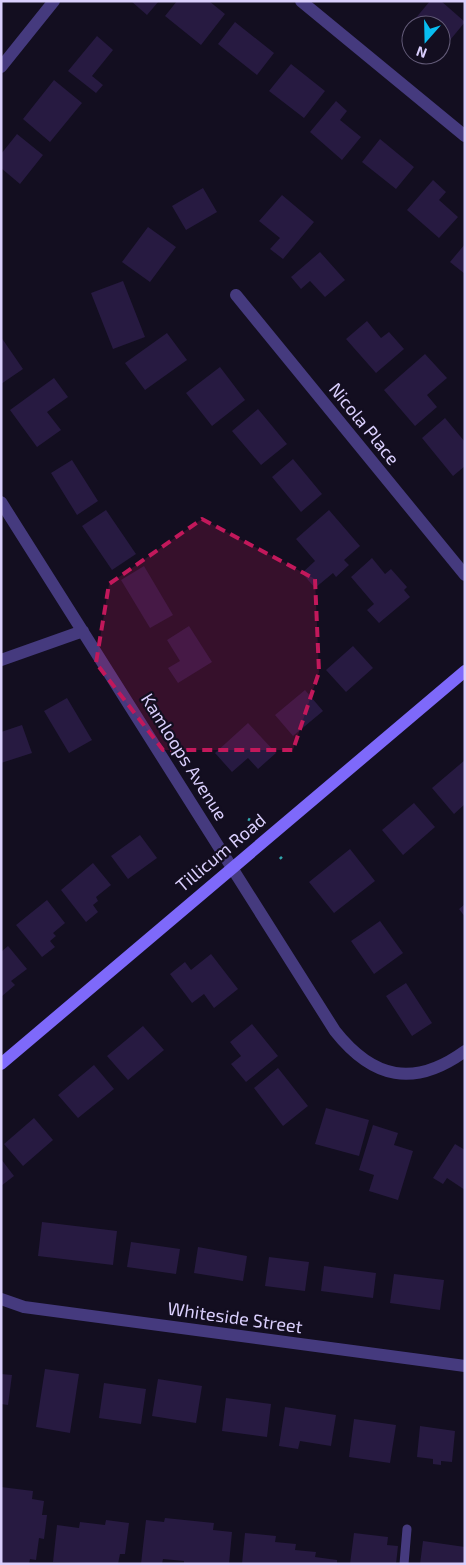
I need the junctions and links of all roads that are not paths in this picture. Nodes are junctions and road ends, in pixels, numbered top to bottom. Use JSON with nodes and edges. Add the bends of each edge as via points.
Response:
{"nodes":[{"id":1,"x":54,"y":1,"type":"edge"},
{"id":2,"x":301,"y":1,"type":"edge"},
{"id":3,"x":1,"y":67,"type":"edge"},
{"id":4,"x":465,"y":136,"type":"edge"},
{"id":5,"x":236,"y":295,"type":"dead end"},
{"id":6,"x":1,"y":502,"type":"edge"},
{"id":7,"x":465,"y":575,"type":"edge"},
{"id":8,"x":83,"y":631,"type":"junction"},
{"id":9,"x":1,"y":660,"type":"edge"},
{"id":10,"x":465,"y":670,"type":"edge"},
{"id":11,"x":232,"y":866,"type":"junction"},
{"id":12,"x":465,"y":1051,"type":"edge"},
{"id":13,"x":1,"y":1064,"type":"edge"},
{"id":14,"x":1,"y":1299,"type":"edge"},
{"id":15,"x":465,"y":1366,"type":"edge"},
{"id":16,"x":408,"y":1529,"type":"dead end"},
{"id":17,"x":404,"y":1564,"type":"edge"}],
"edges":[{"from":1,"to":3,"type":"street"},
{"from":2,"to":4,"type":"street"},
{"from":5,"to":7,"type":"street","name":"Nicola Place"},
{"from":6,"to":8,"type":"street","name":"Kamloops Avenue"},
{"from":8,"to":9,"type":"street"},
{"from":8,"to":11,"type":"street","name":"Kamloops Avenue"},
{"from":10,"to":11,"type":"main road","name":"Tillicum Road"},
{"from":11,"to":12,"type":"street","name":"Kamloops Avenue","via":[[349,1050],[367,1064],[398,1074],[427,1072],[448,1064]]},
{"from":11,"to":13,"type":"main road","name":"Tillicum Road"},
{"from":14,"to":15,"type":"street","name":"Whiteside Street","via":[[24,1307]]},
{"from":16,"to":17,"type":"lane"}]}
